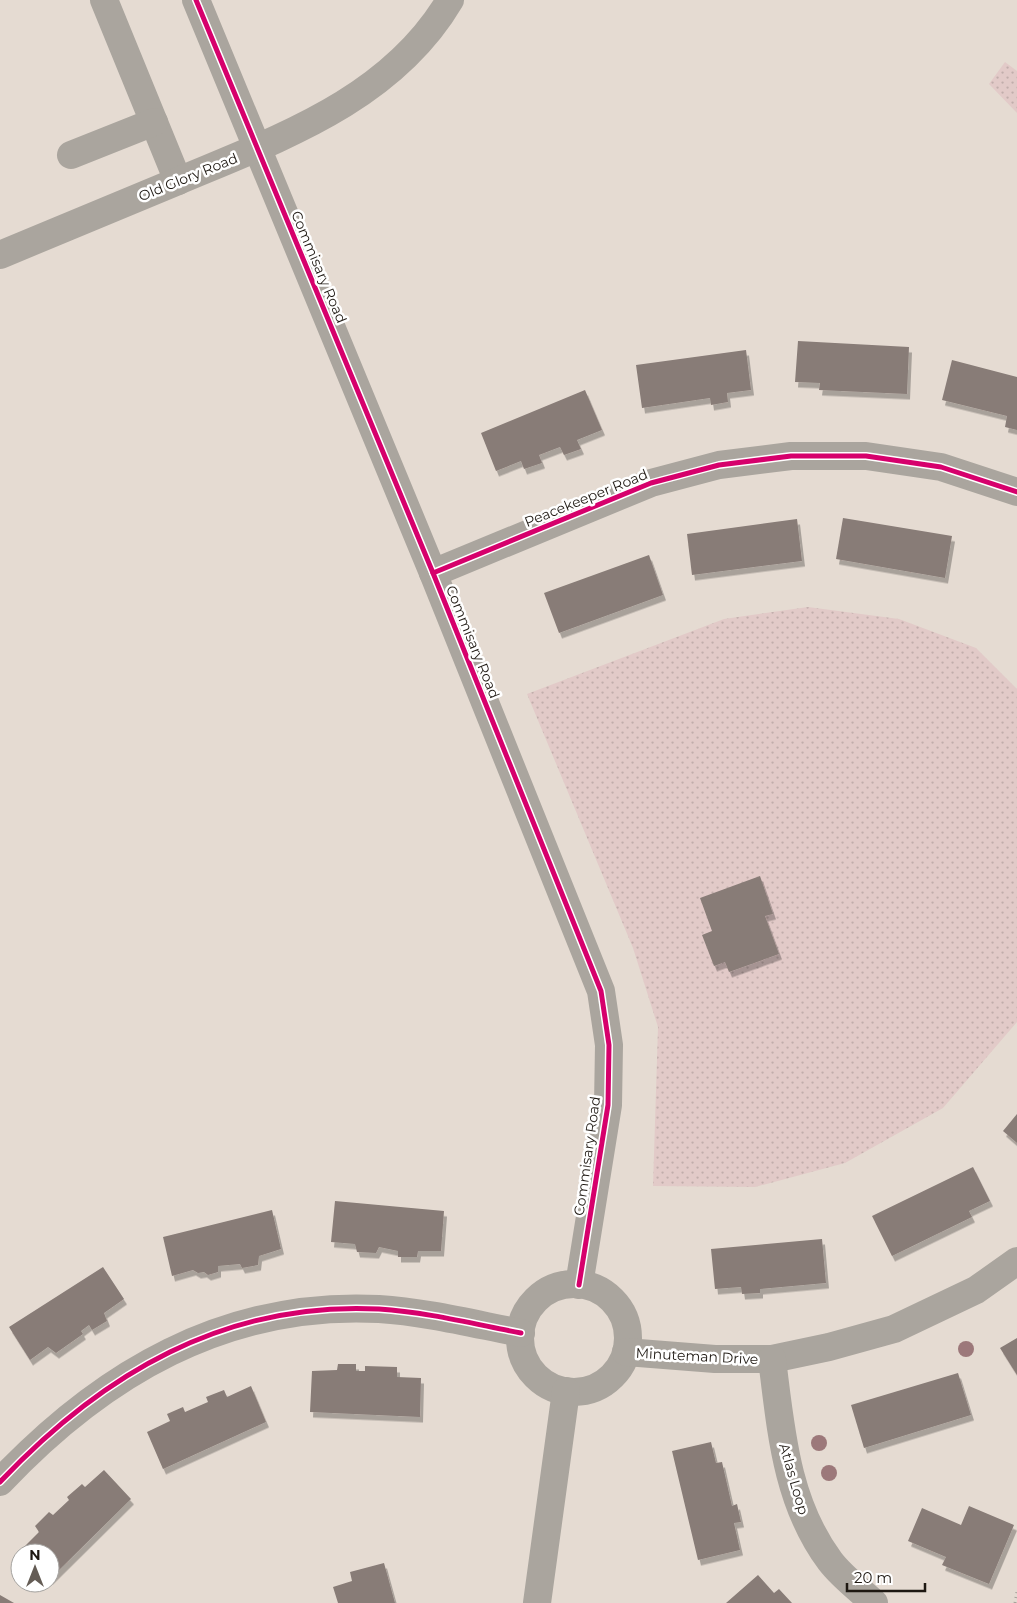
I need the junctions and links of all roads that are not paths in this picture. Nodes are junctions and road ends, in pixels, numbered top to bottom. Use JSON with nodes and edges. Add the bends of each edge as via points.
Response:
{"nodes":[{"id":1,"x":104,"y":0,"type":"edge"},
{"id":2,"x":196,"y":0,"type":"edge"},
{"id":3,"x":450,"y":0,"type":"edge"},
{"id":4,"x":154,"y":122,"type":"junction"},
{"id":5,"x":257,"y":149,"type":"junction"},
{"id":6,"x":71,"y":155,"type":"dead end"},
{"id":7,"x":178,"y":181,"type":"junction"},
{"id":8,"x":0,"y":255,"type":"edge"},
{"id":9,"x":1017,"y":492,"type":"edge"},
{"id":10,"x":433,"y":573,"type":"junction"},
{"id":11,"x":1017,"y":1261,"type":"edge"},
{"id":12,"x":579,"y":1285,"type":"junction"},
{"id":13,"x":520,"y":1333,"type":"junction"},
{"id":14,"x":626,"y":1352,"type":"junction"},
{"id":15,"x":772,"y":1359,"type":"junction"},
{"id":16,"x":566,"y":1391,"type":"junction"},
{"id":17,"x":0,"y":1482,"type":"edge"},
{"id":18,"x":537,"y":1603,"type":"edge"},
{"id":19,"x":874,"y":1603,"type":"edge"}],
"edges":[{"from":1,"to":4,"type":"street"},
{"from":2,"to":5,"type":"street","name":"Commisary Road"},
{"from":3,"to":5,"type":"street","name":"Old Glory Road","via":[[409,55],[364,93],[316,122]]},
{"from":4,"to":6,"type":"street"},
{"from":4,"to":7,"type":"street"},
{"from":5,"to":7,"type":"street","name":"Old Glory Road"},
{"from":5,"to":10,"type":"street","name":"Commisary Road"},
{"from":7,"to":8,"type":"street","name":"Old Glory Road"},
{"from":9,"to":10,"type":"street","name":"Peacekeeper Road","via":[[942,467],[866,456],[791,456],[719,465],[651,483]]},
{"from":10,"to":12,"type":"street","name":"Commisary Road","via":[[601,991],[609,1045],[608,1105]]},
{"from":11,"to":15,"type":"street","name":"Minuteman Drive","via":[[976,1290],[894,1329]]},
{"from":12,"to":13,"type":"street","via":[[560,1286],[542,1294],[529,1307]]},
{"from":12,"to":14,"type":"street","via":[[596,1289],[612,1300],[623,1316],[628,1334]]},
{"from":13,"to":16,"type":"street","via":[[524,1362],[551,1387]]},
{"from":13,"to":17,"type":"street","via":[[413,1313],[340,1308],[266,1318],[224,1330],[187,1343],[112,1383],[46,1435]]},
{"from":14,"to":15,"type":"street","name":"Minuteman Drive","via":[[715,1359]]},
{"from":14,"to":16,"type":"street","via":[[618,1369],[605,1382],[588,1390]]},
{"from":15,"to":19,"type":"street","name":"Atlas Loop","via":[[784,1454],[801,1511],[830,1562]]},
{"from":16,"to":18,"type":"street"}]}
